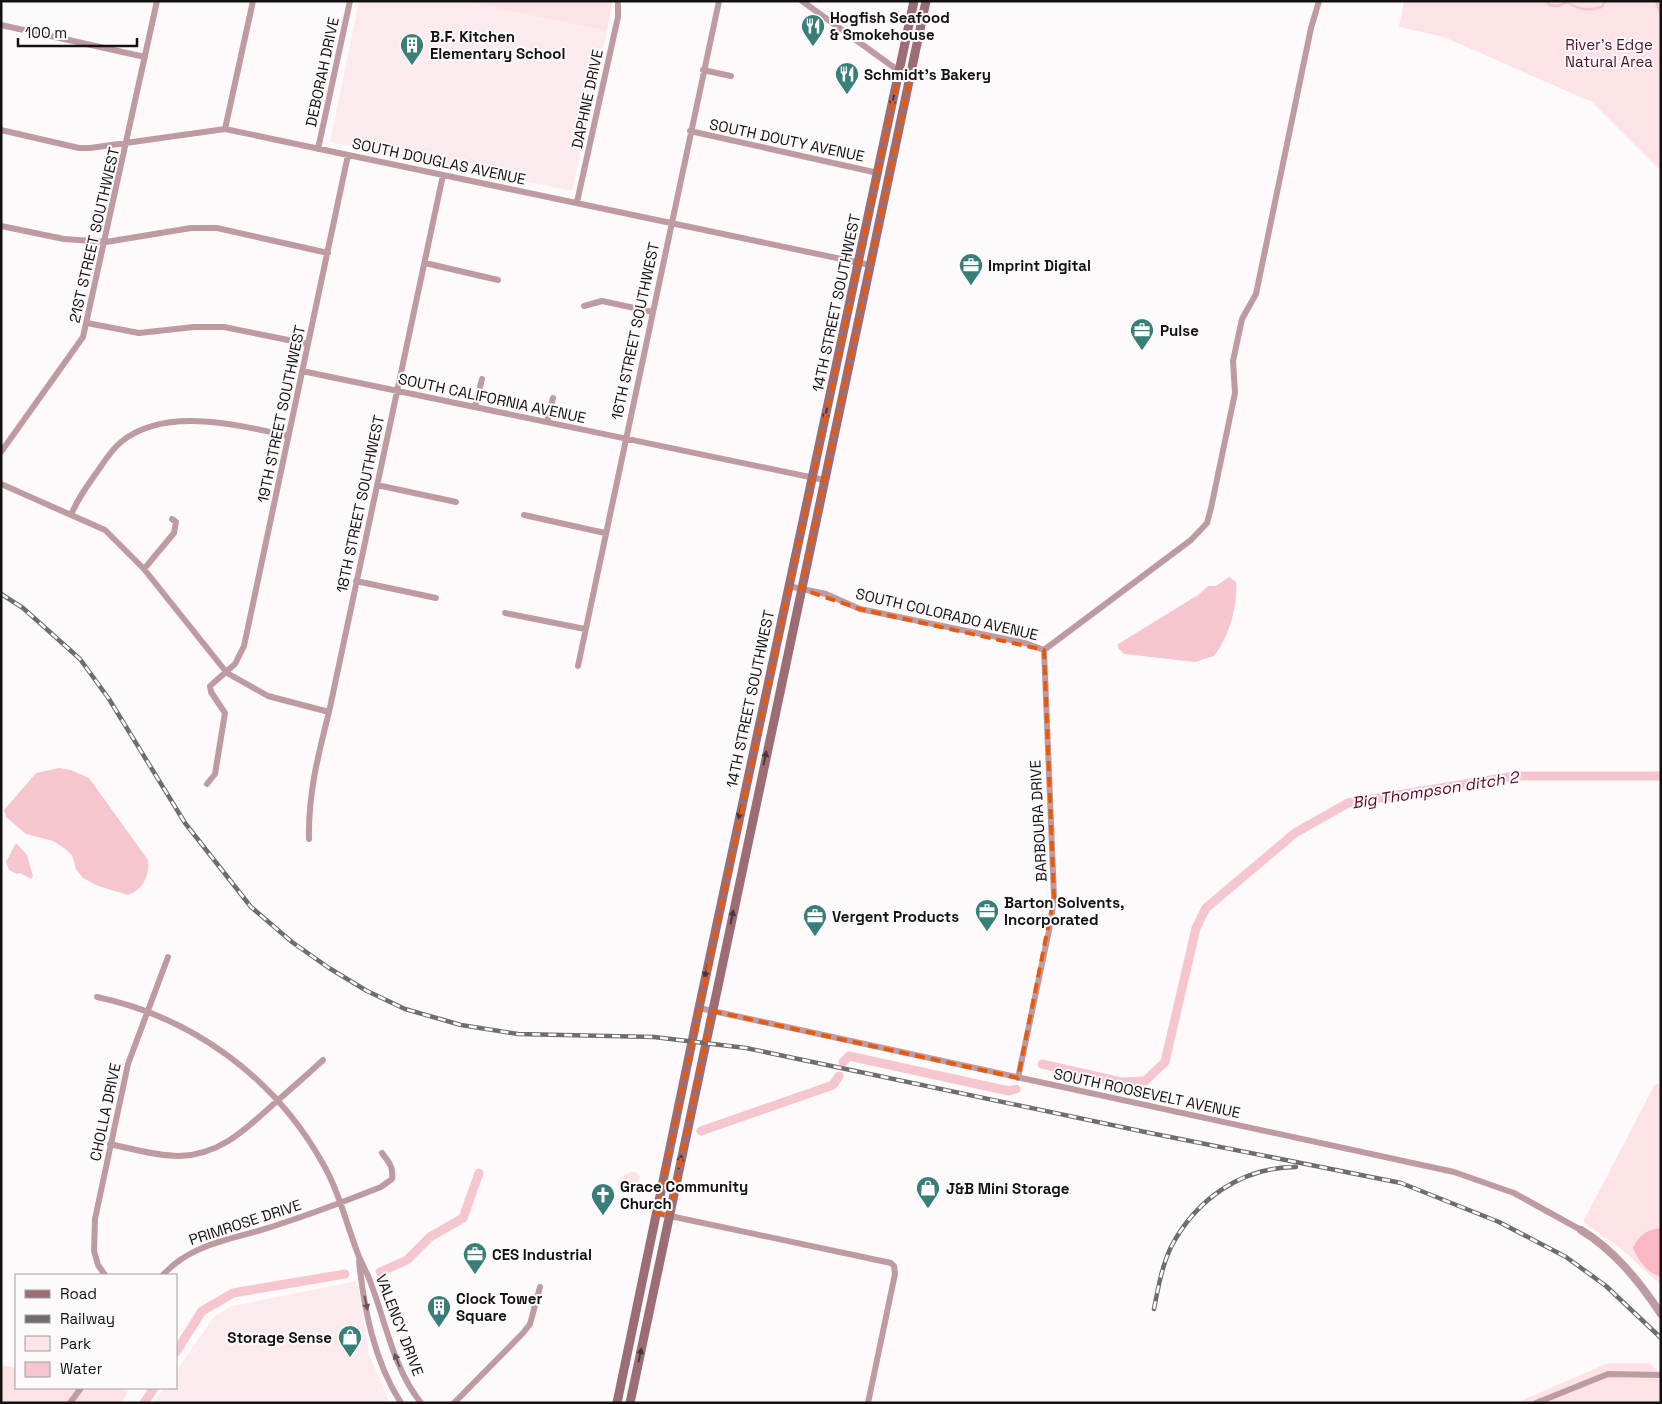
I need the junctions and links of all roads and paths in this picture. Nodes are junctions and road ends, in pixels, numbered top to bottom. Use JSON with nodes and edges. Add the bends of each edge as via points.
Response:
{"nodes":[{"id":1,"x":157,"y":1,"type":"edge"},
{"id":2,"x":253,"y":1,"type":"edge"},
{"id":3,"x":350,"y":1,"type":"edge"},
{"id":4,"x":618,"y":1,"type":"edge"},
{"id":5,"x":719,"y":1,"type":"edge"},
{"id":6,"x":802,"y":1,"type":"edge"},
{"id":7,"x":914,"y":1,"type":"edge"},
{"id":8,"x":926,"y":1,"type":"edge"},
{"id":9,"x":1319,"y":1,"type":"edge"},
{"id":10,"x":1,"y":26,"type":"edge"},
{"id":11,"x":145,"y":57,"type":"junction"},
{"id":12,"x":703,"y":70,"type":"junction"},
{"id":13,"x":899,"y":73,"type":"junction"},
{"id":14,"x":731,"y":76,"type":"dead end"},
{"id":15,"x":910,"y":79,"type":"junction"},
{"id":16,"x":225,"y":129,"type":"junction"},
{"id":17,"x":1,"y":130,"type":"edge"},
{"id":18,"x":690,"y":131,"type":"junction"},
{"id":19,"x":128,"y":142,"type":"junction"},
{"id":20,"x":318,"y":149,"type":"junction"},
{"id":21,"x":348,"y":156,"type":"junction"},
{"id":22,"x":878,"y":173,"type":"junction"},
{"id":23,"x":443,"y":175,"type":"junction"},
{"id":24,"x":577,"y":202,"type":"junction"},
{"id":25,"x":670,"y":224,"type":"junction"},
{"id":26,"x":1,"y":226,"type":"edge"},
{"id":27,"x":106,"y":242,"type":"junction"},
{"id":28,"x":328,"y":253,"type":"junction"},
{"id":29,"x":859,"y":263,"type":"junction"},
{"id":30,"x":424,"y":264,"type":"junction"},
{"id":31,"x":870,"y":265,"type":"junction"},
{"id":32,"x":498,"y":280,"type":"dead end"},
{"id":33,"x":584,"y":306,"type":"dead end"},
{"id":34,"x":653,"y":312,"type":"junction"},
{"id":35,"x":87,"y":323,"type":"junction"},
{"id":36,"x":308,"y":344,"type":"junction"},
{"id":37,"x":302,"y":371,"type":"junction"},
{"id":38,"x":482,"y":379,"type":"dead end"},
{"id":39,"x":397,"y":391,"type":"junction"},
{"id":40,"x":553,"y":398,"type":"dead end"},
{"id":41,"x":475,"y":407,"type":"junction"},
{"id":42,"x":547,"y":422,"type":"junction"},
{"id":43,"x":288,"y":436,"type":"junction"},
{"id":44,"x":625,"y":440,"type":"junction"},
{"id":45,"x":1,"y":452,"type":"edge"},
{"id":46,"x":811,"y":478,"type":"junction"},
{"id":47,"x":824,"y":480,"type":"junction"},
{"id":48,"x":1,"y":484,"type":"edge"},
{"id":49,"x":377,"y":485,"type":"junction"},
{"id":50,"x":456,"y":502,"type":"dead end"},
{"id":51,"x":71,"y":515,"type":"junction"},
{"id":52,"x":524,"y":515,"type":"dead end"},
{"id":53,"x":172,"y":519,"type":"dead end"},
{"id":54,"x":605,"y":533,"type":"junction"},
{"id":55,"x":144,"y":568,"type":"junction"},
{"id":56,"x":356,"y":581,"type":"junction"},
{"id":57,"x":788,"y":586,"type":"junction"},
{"id":58,"x":801,"y":589,"type":"junction"},
{"id":59,"x":436,"y":598,"type":"dead end"},
{"id":60,"x":505,"y":612,"type":"dead end"},
{"id":61,"x":585,"y":629,"type":"junction"},
{"id":62,"x":1044,"y":650,"type":"junction"},
{"id":63,"x":578,"y":666,"type":"dead end"},
{"id":64,"x":227,"y":673,"type":"junction"},
{"id":65,"x":329,"y":712,"type":"junction"},
{"id":66,"x":207,"y":784,"type":"dead end"},
{"id":67,"x":309,"y":839,"type":"dead end"},
{"id":68,"x":168,"y":957,"type":"dead end"},
{"id":69,"x":97,"y":997,"type":"dead end"},
{"id":70,"x":698,"y":1008,"type":"junction"},
{"id":71,"x":712,"y":1011,"type":"junction"},
{"id":72,"x":147,"y":1012,"type":"junction"},
{"id":73,"x":323,"y":1060,"type":"dead end"},
{"id":74,"x":1018,"y":1078,"type":"junction"},
{"id":75,"x":278,"y":1101,"type":"junction"},
{"id":76,"x":110,"y":1144,"type":"junction"},
{"id":77,"x":382,"y":1153,"type":"dead end"},
{"id":78,"x":341,"y":1203,"type":"junction"},
{"id":79,"x":656,"y":1213,"type":"junction"},
{"id":80,"x":669,"y":1216,"type":"junction"},
{"id":81,"x":1580,"y":1230,"type":"joint"},
{"id":82,"x":358,"y":1255,"type":"junction"},
{"id":83,"x":104,"y":1274,"type":"edge"},
{"id":84,"x":163,"y":1274,"type":"edge"},
{"id":85,"x":540,"y":1287,"type":"dead end"},
{"id":86,"x":1661,"y":1314,"type":"edge"},
{"id":87,"x":1661,"y":1376,"type":"edge"},
{"id":88,"x":80,"y":1389,"type":"edge"},
{"id":89,"x":70,"y":1403,"type":"edge"},
{"id":90,"x":401,"y":1403,"type":"edge"},
{"id":91,"x":421,"y":1403,"type":"edge"},
{"id":92,"x":454,"y":1403,"type":"edge"},
{"id":93,"x":617,"y":1403,"type":"edge"},
{"id":94,"x":630,"y":1403,"type":"edge"},
{"id":95,"x":868,"y":1403,"type":"edge"},
{"id":96,"x":1536,"y":1403,"type":"edge"}],
"edges":[{"from":1,"to":11,"type":"street","name":"21ST STREET SOUTHWEST"},
{"from":2,"to":16,"type":"street"},
{"from":3,"to":20,"type":"street","name":"DEBORAH DRIVE"},
{"from":4,"to":24,"type":"street","name":"DAPHNE DRIVE","via":[[618,17]]},
{"from":5,"to":12,"type":"street","name":"16TH STREET SOUTHWEST"},
{"from":6,"to":13,"type":"street"},
{"from":7,"to":13,"type":"main road","name":"14TH STREET SOUTHWEST"},
{"from":8,"to":15,"type":"main road","name":"14TH STREET SOUTHWEST"},
{"from":9,"to":62,"type":"street","via":[[1256,294],[1242,319],[1233,361],[1235,393],[1207,523],[1191,540]]},
{"from":10,"to":11,"type":"street"},
{"from":11,"to":19,"type":"street","name":"21ST STREET SOUTHWEST"},
{"from":12,"to":14,"type":"street"},
{"from":12,"to":18,"type":"street","name":"16TH STREET SOUTHWEST"},
{"from":13,"to":15,"type":"street"},
{"from":13,"to":22,"type":"main road","name":"14TH STREET SOUTHWEST","one_way":true},
{"from":15,"to":31,"type":"main road","name":"14TH STREET SOUTHWEST"},
{"from":16,"to":19,"type":"street","name":"SOUTH DOUGLAS AVENUE"},
{"from":16,"to":20,"type":"street","name":"SOUTH DOUGLAS AVENUE"},
{"from":17,"to":19,"type":"street","name":"SOUTH DOUGLAS AVENUE","via":[[79,148]]},
{"from":18,"to":22,"type":"street","name":"SOUTH DOUTY AVENUE"},
{"from":18,"to":25,"type":"street","name":"16TH STREET SOUTHWEST"},
{"from":19,"to":27,"type":"street","name":"21ST STREET SOUTHWEST"},
{"from":20,"to":21,"type":"street","name":"SOUTH DOUGLAS AVENUE"},
{"from":21,"to":23,"type":"street","name":"SOUTH DOUGLAS AVENUE"},
{"from":21,"to":28,"type":"street","name":"19TH STREET SOUTHWEST"},
{"from":22,"to":29,"type":"main road","name":"14TH STREET SOUTHWEST"},
{"from":23,"to":24,"type":"street","name":"SOUTH DOUGLAS AVENUE"},
{"from":23,"to":30,"type":"street","name":"18TH STREET SOUTHWEST"},
{"from":24,"to":25,"type":"street","name":"SOUTH DOUGLAS AVENUE"},
{"from":25,"to":29,"type":"street","name":"SOUTH DOUGLAS AVENUE"},
{"from":25,"to":34,"type":"street","name":"16TH STREET SOUTHWEST"},
{"from":26,"to":27,"type":"street","via":[[64,240]]},
{"from":27,"to":28,"type":"street","via":[[191,228],[217,228]]},
{"from":27,"to":35,"type":"street","name":"21ST STREET SOUTHWEST"},
{"from":28,"to":36,"type":"street","name":"19TH STREET SOUTHWEST"},
{"from":29,"to":31,"type":"street","name":"SOUTH DOUGLAS AVENUE"},
{"from":29,"to":46,"type":"main road","name":"14TH STREET SOUTHWEST","one_way":true},
{"from":30,"to":32,"type":"street"},
{"from":30,"to":39,"type":"street","name":"18TH STREET SOUTHWEST"},
{"from":31,"to":47,"type":"main road","name":"14TH STREET SOUTHWEST"},
{"from":33,"to":34,"type":"street","via":[[602,301]]},
{"from":34,"to":44,"type":"street","name":"16TH STREET SOUTHWEST"},
{"from":35,"to":36,"type":"street","via":[[140,333],[224,327]]},
{"from":35,"to":45,"type":"street","name":"21ST STREET SOUTHWEST","via":[[76,349]]},
{"from":36,"to":37,"type":"street","name":"19TH STREET SOUTHWEST"},
{"from":37,"to":39,"type":"street","name":"SOUTH CALIFORNIA AVENUE"},
{"from":37,"to":43,"type":"street","name":"19TH STREET SOUTHWEST"},
{"from":38,"to":41,"type":"street"},
{"from":39,"to":41,"type":"street","name":"SOUTH CALIFORNIA AVENUE"},
{"from":39,"to":49,"type":"street","name":"18TH STREET SOUTHWEST"},
{"from":40,"to":42,"type":"street"},
{"from":41,"to":42,"type":"street","name":"SOUTH CALIFORNIA AVENUE"},
{"from":42,"to":44,"type":"street","name":"SOUTH CALIFORNIA AVENUE"},
{"from":43,"to":51,"type":"street","via":[[218,421],[188,421],[143,429],[123,440],[109,455],[81,493]]},
{"from":43,"to":64,"type":"street","name":"19TH STREET SOUTHWEST","via":[[244,646]]},
{"from":44,"to":46,"type":"street","name":"SOUTH CALIFORNIA AVENUE"},
{"from":44,"to":54,"type":"street","name":"16TH STREET SOUTHWEST"},
{"from":46,"to":47,"type":"street","name":"SOUTH CALIFORNIA AVENUE"},
{"from":46,"to":57,"type":"main road","name":"14TH STREET SOUTHWEST"},
{"from":47,"to":58,"type":"main road","name":"14TH STREET SOUTHWEST"},
{"from":48,"to":51,"type":"street"},
{"from":49,"to":50,"type":"street"},
{"from":49,"to":56,"type":"street","name":"18TH STREET SOUTHWEST"},
{"from":51,"to":55,"type":"street","via":[[105,530]]},
{"from":52,"to":54,"type":"street"},
{"from":53,"to":55,"type":"street","via":[[176,522],[174,533]]},
{"from":54,"to":61,"type":"street","name":"16TH STREET SOUTHWEST"},
{"from":55,"to":64,"type":"street"},
{"from":56,"to":59,"type":"street"},
{"from":56,"to":65,"type":"street","name":"18TH STREET SOUTHWEST"},
{"from":57,"to":58,"type":"street","name":"SOUTH COLORADO AVENUE"},
{"from":57,"to":70,"type":"main road","name":"14TH STREET SOUTHWEST","one_way":true},
{"from":58,"to":62,"type":"street","name":"SOUTH COLORADO AVENUE","via":[[826,594],[860,609],[1026,643]]},
{"from":71,"to":58,"type":"main road","name":"14TH STREET SOUTHWEST","one_way":true},
{"from":60,"to":61,"type":"street"},
{"from":61,"to":63,"type":"street","name":"16TH STREET SOUTHWEST"},
{"from":62,"to":74,"type":"street","name":"BARBOURA DRIVE","via":[[1054,897]]},
{"from":64,"to":65,"type":"street","via":[[268,696]]},
{"from":64,"to":66,"type":"street","name":"19TH STREET SOUTHWEST","via":[[210,686],[225,713],[215,774]]},
{"from":65,"to":67,"type":"street","name":"18TH STREET SOUTHWEST","via":[[312,781]]},
{"from":68,"to":72,"type":"street","name":"CHOLLA DRIVE"},
{"from":69,"to":72,"type":"street","name":"VALENCY DRIVE"},
{"from":70,"to":71,"type":"street","name":"SOUTH ROOSEVELT AVENUE"},
{"from":70,"to":79,"type":"main road","name":"14TH STREET SOUTHWEST"},
{"from":71,"to":74,"type":"street","name":"SOUTH ROOSEVELT AVENUE"},
{"from":80,"to":71,"type":"main road","name":"14TH STREET SOUTHWEST","one_way":true},
{"from":72,"to":75,"type":"street","name":"VALENCY DRIVE","via":[[211,1044],[245,1069]]},
{"from":72,"to":76,"type":"street","name":"CHOLLA DRIVE","via":[[128,1065]]},
{"from":73,"to":75,"type":"street"},
{"from":74,"to":81,"type":"street","name":"SOUTH ROOSEVELT AVENUE","via":[[1454,1172],[1514,1193]]},
{"from":75,"to":76,"type":"street","via":[[242,1133],[206,1151],[170,1156]]},
{"from":75,"to":78,"type":"street","name":"VALENCY DRIVE","via":[[317,1154]]},
{"from":76,"to":83,"type":"street","name":"CHOLLA DRIVE","via":[[93,1231],[95,1258]]},
{"from":77,"to":78,"type":"street","name":"PRIMROSE DRIVE","via":[[392,1167],[392,1179],[382,1188]]},
{"from":78,"to":82,"type":"street","name":"VALENCY DRIVE"},
{"from":78,"to":84,"type":"street","name":"PRIMROSE DRIVE","via":[[194,1250],[180,1257]]},
{"from":79,"to":80,"type":"street"},
{"from":79,"to":93,"type":"main road","name":"14TH STREET SOUTHWEST"},
{"from":94,"to":80,"type":"main road","name":"14TH STREET SOUTHWEST","one_way":true},
{"from":80,"to":95,"type":"street","via":[[891,1263],[895,1274]]},
{"from":81,"to":86,"type":"street","via":[[1622,1264]]},
{"from":82,"to":90,"type":"street","name":"VALENCY DRIVE","one_way":true,"via":[[372,1335],[384,1370]]},
{"from":91,"to":82,"type":"street","name":"VALENCY DRIVE","one_way":true,"via":[[402,1371]]},
{"from":85,"to":92,"type":"street","via":[[530,1324]]},
{"from":87,"to":96,"type":"street","via":[[1608,1374]]},
{"from":88,"to":89,"type":"street"}]}
